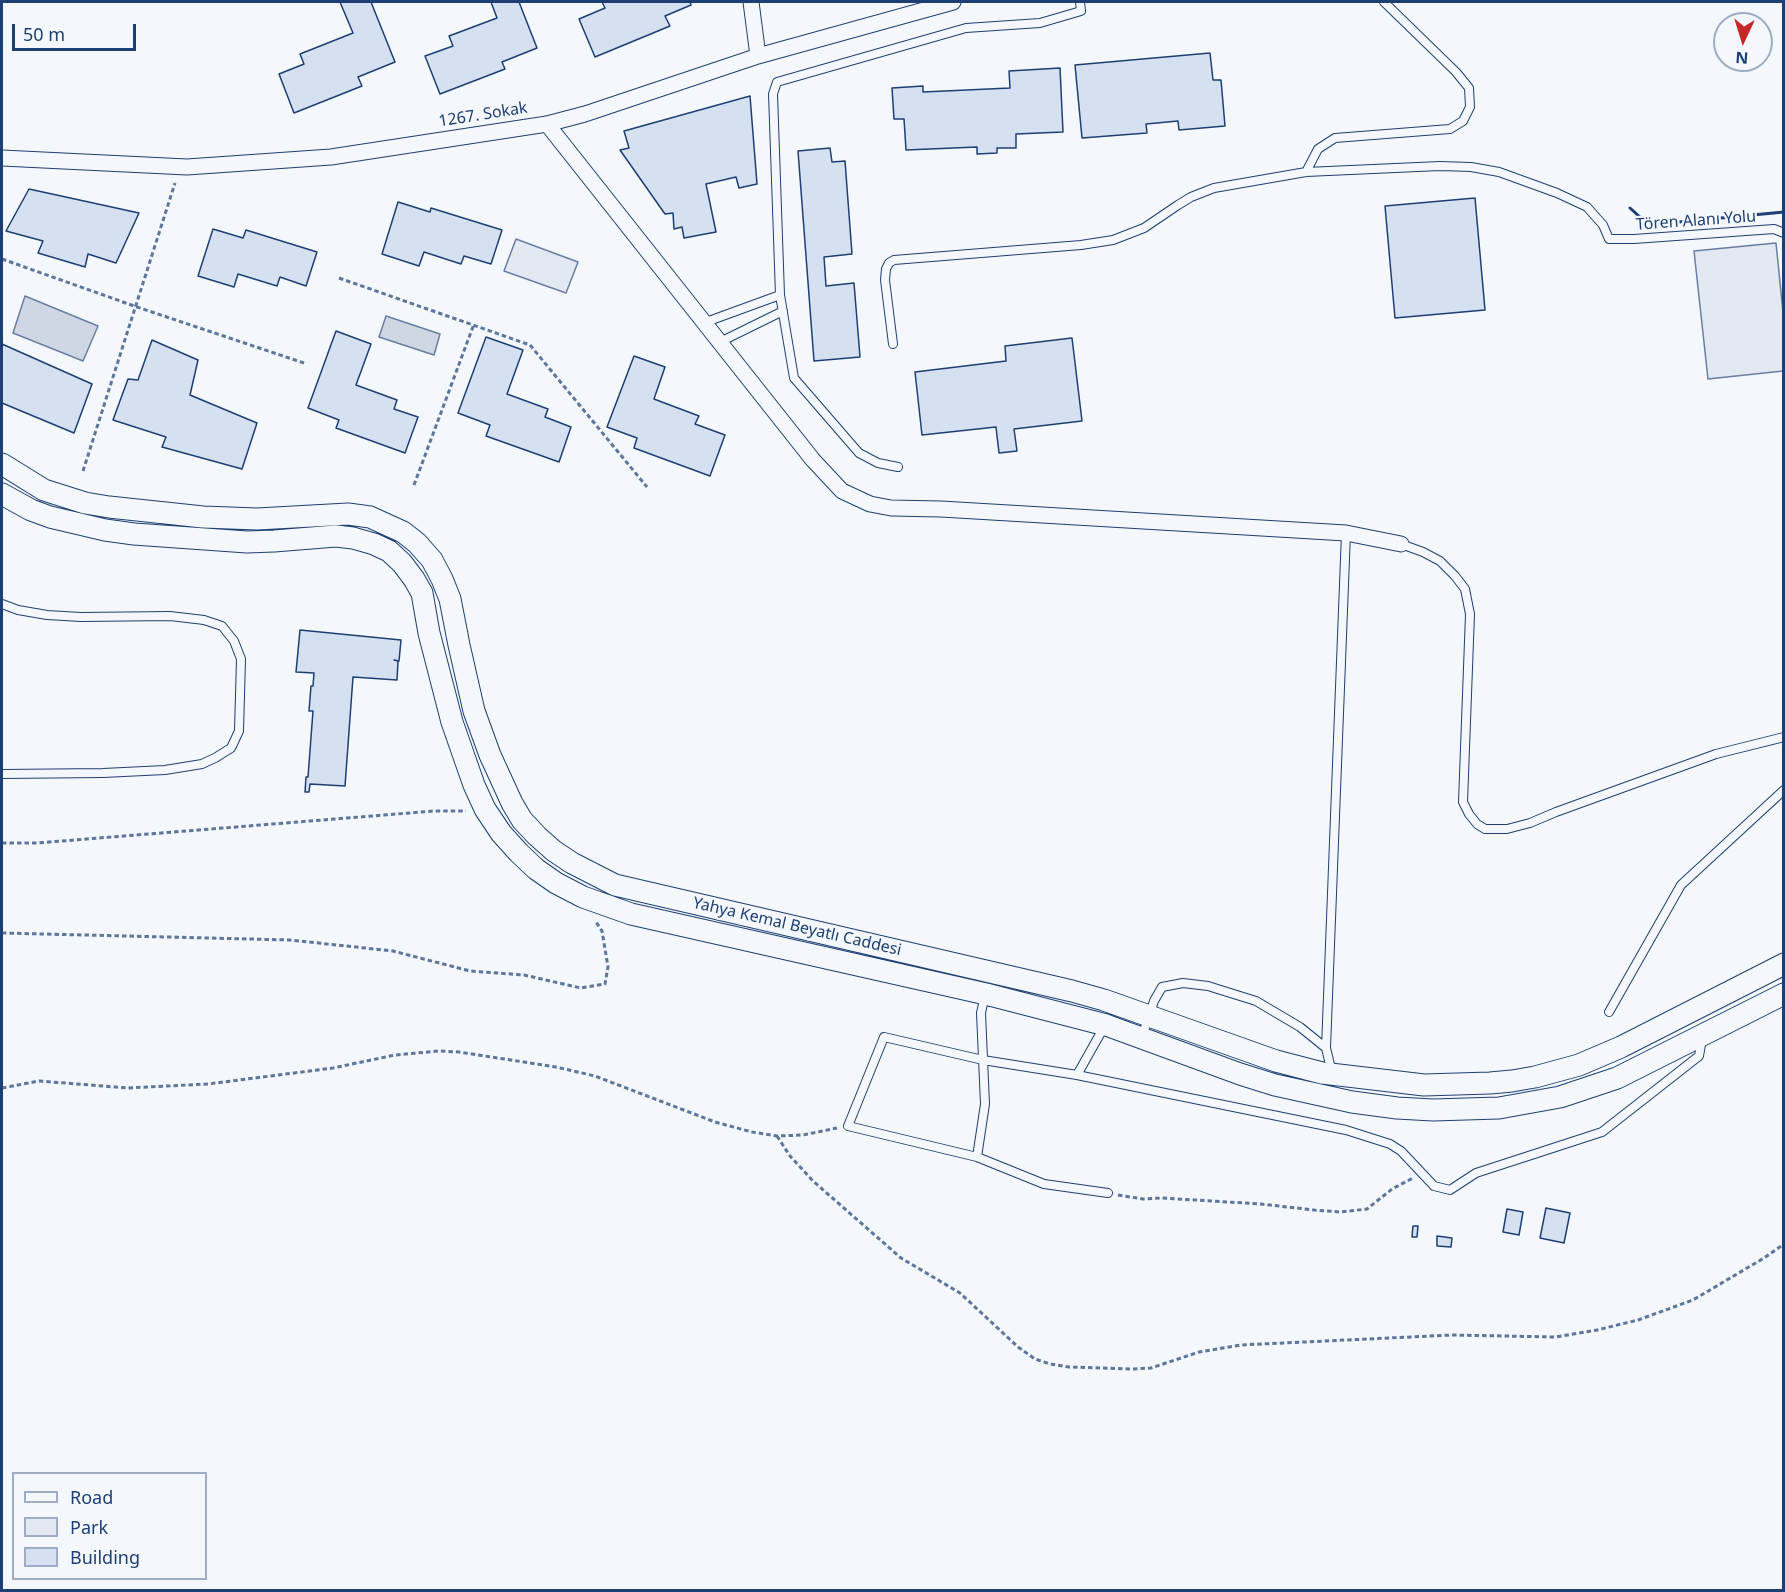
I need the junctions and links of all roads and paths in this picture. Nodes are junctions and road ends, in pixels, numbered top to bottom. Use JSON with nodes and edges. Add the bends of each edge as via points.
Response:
{"nodes":[{"id":1,"x":751,"y":2,"type":"edge"},
{"id":2,"x":953,"y":2,"type":"edge"},
{"id":3,"x":1080,"y":2,"type":"edge"},
{"id":4,"x":1384,"y":2,"type":"edge"},
{"id":5,"x":758,"y":56,"type":"junction"},
{"id":6,"x":547,"y":124,"type":"junction"},
{"id":7,"x":2,"y":158,"type":"edge"},
{"id":8,"x":1306,"y":172,"type":"junction"},
{"id":9,"x":175,"y":183,"type":"dead end"},
{"id":10,"x":1784,"y":233,"type":"edge"},
{"id":11,"x":2,"y":259,"type":"edge"},
{"id":12,"x":339,"y":278,"type":"dead end"},
{"id":13,"x":780,"y":295,"type":"junction"},
{"id":14,"x":137,"y":307,"type":"junction"},
{"id":15,"x":783,"y":311,"type":"junction"},
{"id":16,"x":706,"y":322,"type":"junction"},
{"id":17,"x":474,"y":324,"type":"junction"},
{"id":18,"x":720,"y":342,"type":"junction"},
{"id":19,"x":893,"y":344,"type":"dead end"},
{"id":20,"x":304,"y":363,"type":"dead end"},
{"id":21,"x":2,"y":464,"type":"edge"},
{"id":22,"x":898,"y":467,"type":"dead end"},
{"id":23,"x":83,"y":471,"type":"dead end"},
{"id":24,"x":414,"y":485,"type":"dead end"},
{"id":25,"x":647,"y":487,"type":"dead end"},
{"id":26,"x":2,"y":494,"type":"edge"},
{"id":27,"x":1346,"y":533,"type":"junction"},
{"id":28,"x":1401,"y":544,"type":"joint"},
{"id":29,"x":2,"y":604,"type":"edge"},
{"id":30,"x":1784,"y":737,"type":"edge"},
{"id":31,"x":2,"y":774,"type":"edge"},
{"id":32,"x":1784,"y":790,"type":"edge"},
{"id":33,"x":466,"y":811,"type":"junction"},
{"id":34,"x":471,"y":819,"type":"dead end"},
{"id":35,"x":492,"y":819,"type":"junction"},
{"id":36,"x":2,"y":843,"type":"edge"},
{"id":37,"x":594,"y":919,"type":"dead end"},
{"id":38,"x":2,"y":933,"type":"edge"},
{"id":39,"x":943,"y":961,"type":"junction"},
{"id":40,"x":1784,"y":964,"type":"edge"},
{"id":41,"x":939,"y":984,"type":"junction"},
{"id":42,"x":986,"y":994,"type":"junction"},
{"id":43,"x":1784,"y":994,"type":"edge"},
{"id":44,"x":1609,"y":1012,"type":"dead end"},
{"id":45,"x":1149,"y":1016,"type":"junction"},
{"id":46,"x":1106,"y":1025,"type":"junction"},
{"id":47,"x":1703,"y":1035,"type":"junction"},
{"id":48,"x":1142,"y":1038,"type":"junction"},
{"id":49,"x":1326,"y":1048,"type":"junction"},
{"id":50,"x":983,"y":1060,"type":"junction"},
{"id":51,"x":1077,"y":1075,"type":"junction"},
{"id":52,"x":1332,"y":1075,"type":"junction"},
{"id":53,"x":2,"y":1088,"type":"edge"},
{"id":54,"x":848,"y":1126,"type":"junction"},
{"id":55,"x":777,"y":1136,"type":"junction"},
{"id":56,"x":977,"y":1157,"type":"junction"},
{"id":57,"x":1422,"y":1174,"type":"junction"},
{"id":58,"x":1108,"y":1193,"type":"joint"},
{"id":59,"x":1784,"y":1244,"type":"edge"}],
"edges":[{"from":1,"to":5,"type":"street"},
{"from":2,"to":5,"type":"street","name":"1267. Sokak"},
{"from":3,"to":13,"type":"lane","via":[[1081,11],[1040,23],[966,28],[777,82],[773,94]]},
{"from":4,"to":8,"type":"lane","via":[[1456,72],[1469,88],[1470,107],[1462,121],[1450,129],[1335,138],[1318,149]]},
{"from":5,"to":6,"type":"street","name":"1267. Sokak"},
{"from":6,"to":7,"type":"street","name":"1267. Sokak","via":[[331,157],[187,167]]},
{"from":6,"to":16,"type":"street"},
{"from":8,"to":10,"type":"lane","name":"Tören Alanı Yolu","via":[[1440,166],[1499,172],[1587,207],[1609,239],[1774,229]]},
{"from":8,"to":19,"type":"lane","via":[[1214,188],[1191,197],[1144,228],[1113,240],[894,260],[886,269],[885,280]]},
{"from":9,"to":14,"type":"path"},
{"from":11,"to":14,"type":"path"},
{"from":12,"to":17,"type":"path"},
{"from":13,"to":15,"type":"lane"},
{"from":13,"to":16,"type":"lane"},
{"from":14,"to":20,"type":"path"},
{"from":14,"to":23,"type":"path"},
{"from":15,"to":18,"type":"lane"},
{"from":15,"to":22,"type":"lane","via":[[794,378],[859,453]]},
{"from":16,"to":18,"type":"street"},
{"from":17,"to":24,"type":"path"},
{"from":17,"to":25,"type":"path","via":[[530,345]]},
{"from":18,"to":27,"type":"street","via":[[813,460],[842,491],[870,504]]},
{"from":21,"to":39,"type":"main road","name":"Yahya Kemal Beyatlı Caddesi","via":[[44,490],[85,503],[202,517],[257,519],[348,514],[370,517],[403,532],[432,560],[450,599],[474,711],[503,785],[522,820],[554,851],[615,885]]},
{"from":26,"to":35,"type":"main road","name":"Yahya Kemal Beyatlı Caddesi","via":[[50,517],[114,532],[247,542],[352,537],[389,551],[422,593],[452,723],[474,785]]},
{"from":27,"to":28,"type":"street"},
{"from":27,"to":49,"type":"lane"},
{"from":28,"to":30,"type":"lane","via":[[1440,561],[1465,590],[1470,614],[1463,802],[1468,814],[1485,829],[1530,824],[1716,754]]},
{"from":29,"to":31,"type":"lane","via":[[47,615],[204,620],[222,626],[241,659],[239,731],[231,748],[202,764],[165,770]]},
{"from":32,"to":44,"type":"lane","via":[[1681,885]]},
{"from":33,"to":34,"type":"path"},
{"from":33,"to":35,"type":"path"},
{"from":33,"to":36,"type":"path"},
{"from":35,"to":41,"type":"main road","name":"Yahya Kemal Beyatlı Caddesi","via":[[536,869],[556,884],[606,906]]},
{"from":37,"to":38,"type":"path","via":[[602,931],[608,967],[605,984],[581,988],[524,975],[470,971],[393,951],[290,940]]},
{"from":39,"to":41,"type":"main road"},
{"from":39,"to":45,"type":"main road","name":"Yahya Kemal Beyatlı Caddesi","via":[[1072,991]]},
{"from":40,"to":52,"type":"main road","name":"Yahya Kemal Beyatlı Caddesi","via":[[1621,1047],[1559,1071],[1512,1081],[1446,1084]]},
{"from":41,"to":42,"type":"main road","name":"Yahya Kemal Beyatlı Caddesi"},
{"from":42,"to":46,"type":"main road","name":"Yahya Kemal Beyatlı Caddesi"},
{"from":42,"to":50,"type":"lane","via":[[981,1013]]},
{"from":43,"to":47,"type":"main road","name":"Yahya Kemal Beyatlı Caddesi"},
{"from":45,"to":48,"type":"lane"},
{"from":45,"to":49,"type":"lane","via":[[1162,987],[1184,983],[1208,986],[1256,1002],[1300,1026]]},
{"from":45,"to":52,"type":"main road","name":"Yahya Kemal Beyatlı Caddesi","via":[[1275,1061]]},
{"from":46,"to":48,"type":"main road","name":"Yahya Kemal Beyatlı Caddesi"},
{"from":46,"to":51,"type":"lane"},
{"from":47,"to":48,"type":"main road","name":"Yahya Kemal Beyatlı Caddesi","via":[[1617,1078],[1560,1097],[1499,1108],[1433,1110],[1363,1104],[1305,1093]]},
{"from":47,"to":57,"type":"lane","via":[[1699,1056],[1602,1132],[1476,1173],[1450,1190],[1434,1186]]},
{"from":49,"to":52,"type":"lane"},
{"from":50,"to":51,"type":"lane"},
{"from":50,"to":54,"type":"lane","via":[[884,1037]]},
{"from":50,"to":56,"type":"lane","via":[[985,1104]]},
{"from":51,"to":57,"type":"lane","via":[[1346,1130],[1390,1144]]},
{"from":53,"to":55,"type":"path","via":[[39,1081],[128,1088],[208,1084],[426,1051],[459,1052],[595,1076],[714,1122]]},
{"from":54,"to":55,"type":"path"},
{"from":54,"to":56,"type":"lane"},
{"from":55,"to":59,"type":"path","via":[[813,1181],[866,1229],[901,1258],[960,1293],[1018,1347],[1050,1364],[1134,1369],[1241,1345],[1452,1335],[1556,1337],[1638,1320],[1693,1300]]},
{"from":56,"to":58,"type":"lane","via":[[1044,1184]]},
{"from":57,"to":58,"type":"path","via":[[1392,1189],[1367,1209],[1340,1212],[1131,1198]]}]}
